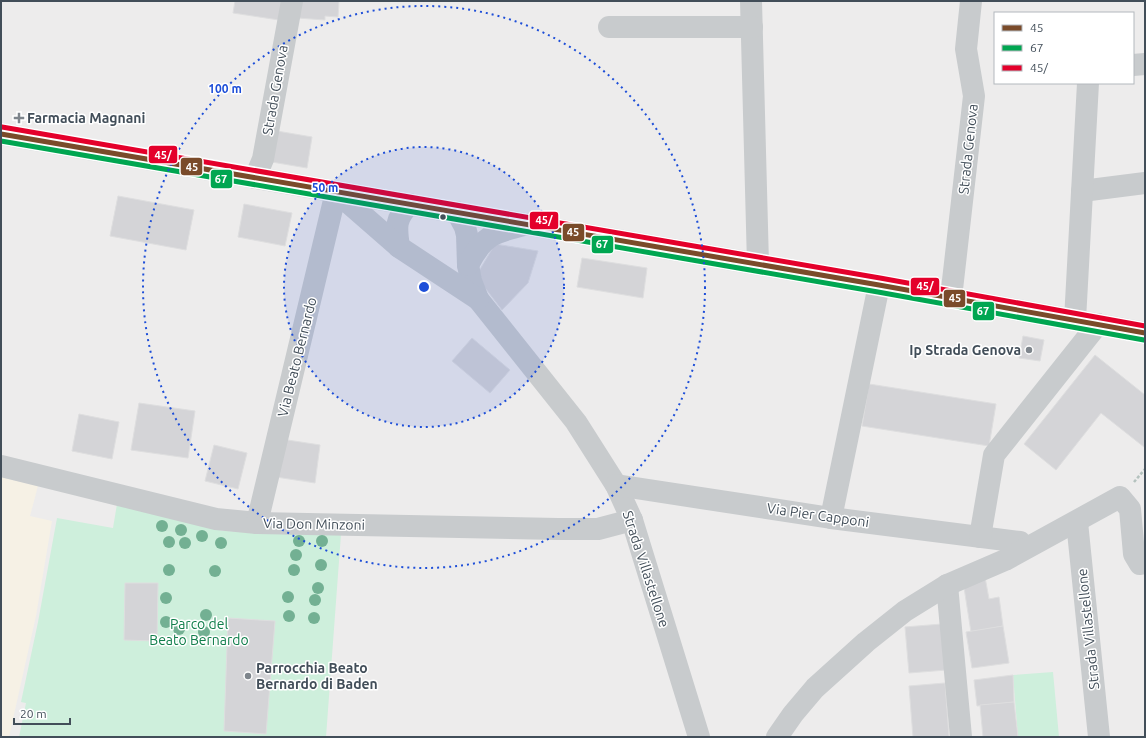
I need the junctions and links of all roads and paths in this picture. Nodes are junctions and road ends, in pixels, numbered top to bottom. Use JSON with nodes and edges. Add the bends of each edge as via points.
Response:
{"nodes":[{"id":1,"x":292,"y":1,"type":"edge"},
{"id":2,"x":751,"y":1,"type":"edge"},
{"id":3,"x":971,"y":1,"type":"edge"},
{"id":4,"x":609,"y":28,"type":"dead end"},
{"id":5,"x":752,"y":28,"type":"junction"},
{"id":6,"x":1145,"y":64,"type":"edge"},
{"id":7,"x":1134,"y":65,"type":"edge"},
{"id":8,"x":1088,"y":84,"type":"edge"},
{"id":9,"x":1,"y":134,"type":"edge"},
{"id":10,"x":255,"y":178,"type":"junction"},
{"id":11,"x":1145,"y":183,"type":"edge"},
{"id":12,"x":1082,"y":191,"type":"junction"},
{"id":13,"x":336,"y":192,"type":"junction"},
{"id":14,"x":410,"y":204,"type":"junction"},
{"id":15,"x":457,"y":212,"type":"junction"},
{"id":16,"x":528,"y":224,"type":"junction"},
{"id":17,"x":399,"y":246,"type":"junction"},
{"id":18,"x":758,"y":264,"type":"junction"},
{"id":19,"x":468,"y":265,"type":"junction"},
{"id":20,"x":879,"y":285,"type":"junction"},
{"id":21,"x":952,"y":298,"type":"junction"},
{"id":22,"x":478,"y":299,"type":"junction"},
{"id":23,"x":1075,"y":320,"type":"junction"},
{"id":24,"x":1098,"y":324,"type":"junction"},
{"id":25,"x":1145,"y":333,"type":"edge"},
{"id":26,"x":1,"y":466,"type":"edge"},
{"id":27,"x":616,"y":485,"type":"junction"},
{"id":28,"x":831,"y":518,"type":"junction"},
{"id":29,"x":632,"y":520,"type":"junction"},
{"id":30,"x":1077,"y":522,"type":"junction"},
{"id":31,"x":257,"y":523,"type":"junction"},
{"id":32,"x":980,"y":537,"type":"junction"},
{"id":33,"x":1020,"y":542,"type":"dead end"},
{"id":34,"x":1145,"y":563,"type":"edge"},
{"id":35,"x":947,"y":585,"type":"junction"},
{"id":36,"x":699,"y":737,"type":"edge"},
{"id":37,"x":777,"y":737,"type":"edge"},
{"id":38,"x":961,"y":737,"type":"edge"},
{"id":39,"x":1100,"y":737,"type":"edge"}],
"edges":[{"from":1,"to":10,"type":"street","name":"Strada Genova","via":[[263,159]]},
{"from":2,"to":5,"type":"street"},
{"from":3,"to":21,"type":"street","name":"Strada Genova","via":[[966,49],[974,96]]},
{"from":4,"to":5,"type":"street"},
{"from":5,"to":18,"type":"street"},
{"from":6,"to":7,"type":"street"},
{"from":8,"to":12,"type":"street"},
{"from":9,"to":10,"type":"main road"},
{"from":10,"to":13,"type":"main road"},
{"from":11,"to":12,"type":"street"},
{"from":12,"to":23,"type":"street"},
{"from":13,"to":14,"type":"main road"},
{"from":13,"to":17,"type":"street","name":"Strada Villastellone"},
{"from":13,"to":31,"type":"street","name":"Via Beato Bernardo"},
{"from":14,"to":15,"type":"main road"},
{"from":14,"to":17,"type":"street","via":[[397,225]]},
{"from":15,"to":16,"type":"main road"},
{"from":15,"to":19,"type":"street","name":"Strada Villastellone","via":[[467,235]]},
{"from":16,"to":18,"type":"main road"},
{"from":16,"to":19,"type":"street","via":[[488,237],[476,250]]},
{"from":17,"to":22,"type":"street","name":"Strada Villastellone"},
{"from":18,"to":20,"type":"main road"},
{"from":19,"to":22,"type":"street","name":"Strada Villastellone"},
{"from":20,"to":21,"type":"main road"},
{"from":20,"to":28,"type":"street"},
{"from":21,"to":23,"type":"main road"},
{"from":22,"to":27,"type":"street","name":"Strada Villastellone","via":[[576,422]]},
{"from":23,"to":24,"type":"main road"},
{"from":24,"to":25,"type":"main road"},
{"from":24,"to":32,"type":"street","via":[[994,455]]},
{"from":26,"to":31,"type":"street","name":"Via Don Minzoni","via":[[216,519]]},
{"from":27,"to":28,"type":"street","name":"Via Pier Capponi"},
{"from":27,"to":29,"type":"street","name":"Strada Villastellone"},
{"from":28,"to":32,"type":"street","name":"Via Pier Capponi"},
{"from":29,"to":31,"type":"street","name":"Via Don Minzoni","via":[[598,529]]},
{"from":29,"to":36,"type":"street","name":"Strada Villastellone"},
{"from":30,"to":34,"type":"street","via":[[1120,497],[1130,509],[1134,554],[1140,564]]},
{"from":30,"to":35,"type":"street","via":[[1005,560]]},
{"from":30,"to":39,"type":"street","name":"Strada Villastellone"},
{"from":32,"to":33,"type":"street","name":"Via Pier Capponi"},
{"from":35,"to":37,"type":"street","via":[[905,610],[838,667],[815,688]]},
{"from":35,"to":38,"type":"street"}]}
